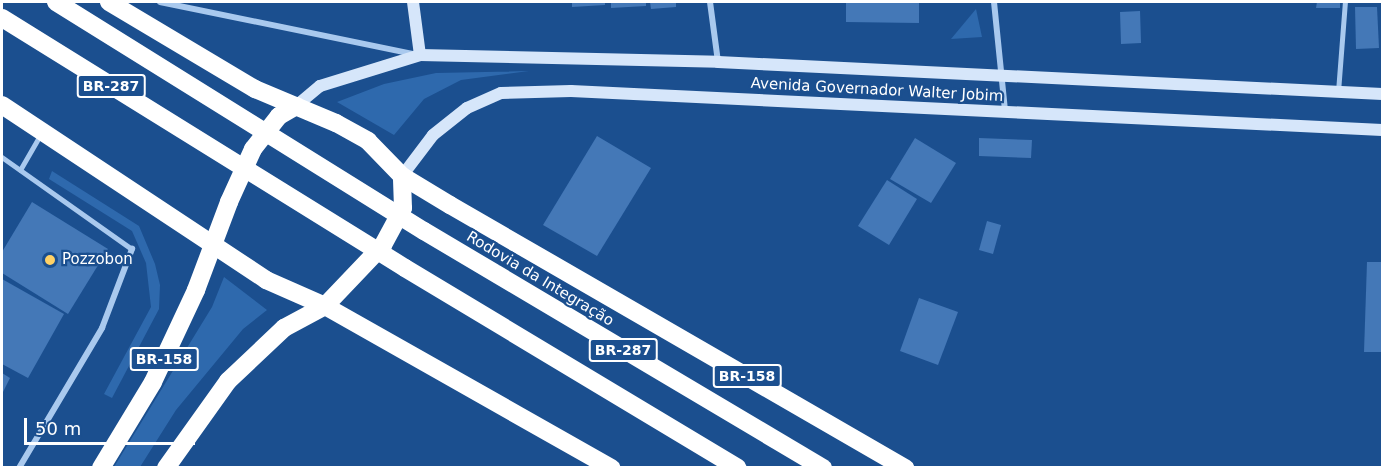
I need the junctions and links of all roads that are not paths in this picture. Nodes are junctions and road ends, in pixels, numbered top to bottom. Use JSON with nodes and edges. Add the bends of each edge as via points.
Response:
{"nodes":[{"id":1,"x":56,"y":2,"type":"edge"},
{"id":2,"x":109,"y":2,"type":"edge"},
{"id":3,"x":160,"y":2,"type":"edge"},
{"id":4,"x":413,"y":2,"type":"edge"},
{"id":5,"x":710,"y":2,"type":"edge"},
{"id":6,"x":994,"y":2,"type":"edge"},
{"id":7,"x":1345,"y":2,"type":"edge"},
{"id":8,"x":2,"y":18,"type":"edge"},
{"id":9,"x":420,"y":55,"type":"junction"},
{"id":10,"x":718,"y":62,"type":"junction"},
{"id":11,"x":1003,"y":75,"type":"junction"},
{"id":12,"x":1338,"y":92,"type":"junction"},
{"id":13,"x":1383,"y":94,"type":"edge"},
{"id":14,"x":2,"y":105,"type":"edge"},
{"id":15,"x":296,"y":106,"type":"junction"},
{"id":16,"x":1005,"y":111,"type":"junction"},
{"id":17,"x":1383,"y":130,"type":"edge"},
{"id":18,"x":43,"y":131,"type":"junction"},
{"id":19,"x":2,"y":157,"type":"edge"},
{"id":20,"x":20,"y":170,"type":"junction"},
{"id":21,"x":402,"y":176,"type":"junction"},
{"id":22,"x":215,"y":244,"type":"junction"},
{"id":23,"x":132,"y":249,"type":"joint"},
{"id":24,"x":325,"y":306,"type":"junction"},
{"id":25,"x":19,"y":468,"type":"edge"},
{"id":26,"x":101,"y":468,"type":"edge"},
{"id":27,"x":166,"y":468,"type":"edge"},
{"id":28,"x":611,"y":468,"type":"edge"},
{"id":29,"x":738,"y":468,"type":"edge"},
{"id":30,"x":823,"y":468,"type":"edge"},
{"id":31,"x":905,"y":468,"type":"edge"}],
"edges":[{"from":1,"to":30,"type":"highway","name":"Rodovia da Integração","number":"BR-287","via":[[424,231]]},
{"from":2,"to":15,"type":"highway","via":[[255,89]]},
{"from":3,"to":9,"type":"street","name":"Avenida Governador Walter Jobim"},
{"from":4,"to":9,"type":"main road"},
{"from":5,"to":10,"type":"street"},
{"from":6,"to":11,"type":"street"},
{"from":7,"to":12,"type":"lane"},
{"from":8,"to":29,"type":"highway","number":"BR-287","via":[[220,155]]},
{"from":9,"to":10,"type":"main road","name":"Avenida Governador Walter Jobim"},
{"from":9,"to":15,"type":"main road","name":"Avenida Governador Walter Jobim","via":[[320,86]]},
{"from":10,"to":11,"type":"main road","name":"Avenida Governador Walter Jobim"},
{"from":11,"to":12,"type":"main road","name":"Avenida Governador Walter Jobim"},
{"from":11,"to":16,"type":"street"},
{"from":12,"to":13,"type":"main road","name":"Avenida Governador Walter Jobim"},
{"from":14,"to":18,"type":"highway"},
{"from":15,"to":21,"type":"highway","number":"BR-158","via":[[368,141]]},
{"from":15,"to":22,"type":"highway","number":"BR-158","via":[[279,116],[254,149]]},
{"from":16,"to":17,"type":"main road","name":"Avenida Governador Walter Jobim"},
{"from":16,"to":21,"type":"main road","name":"Avenida Governador Walter Jobim","via":[[571,91],[501,93],[467,108],[433,135]]},
{"from":18,"to":20,"type":"lane"},
{"from":18,"to":22,"type":"highway"},
{"from":19,"to":20,"type":"lane"},
{"from":20,"to":23,"type":"lane"},
{"from":21,"to":24,"type":"highway","via":[[402,208],[383,244]]},
{"from":21,"to":31,"type":"highway","number":"BR-158"},
{"from":22,"to":24,"type":"highway","via":[[266,280]]},
{"from":22,"to":26,"type":"highway","number":"BR-158","via":[[153,382]]},
{"from":23,"to":25,"type":"street","via":[[102,328]]},
{"from":24,"to":27,"type":"highway","via":[[284,328],[228,381]]},
{"from":24,"to":28,"type":"highway"}]}
